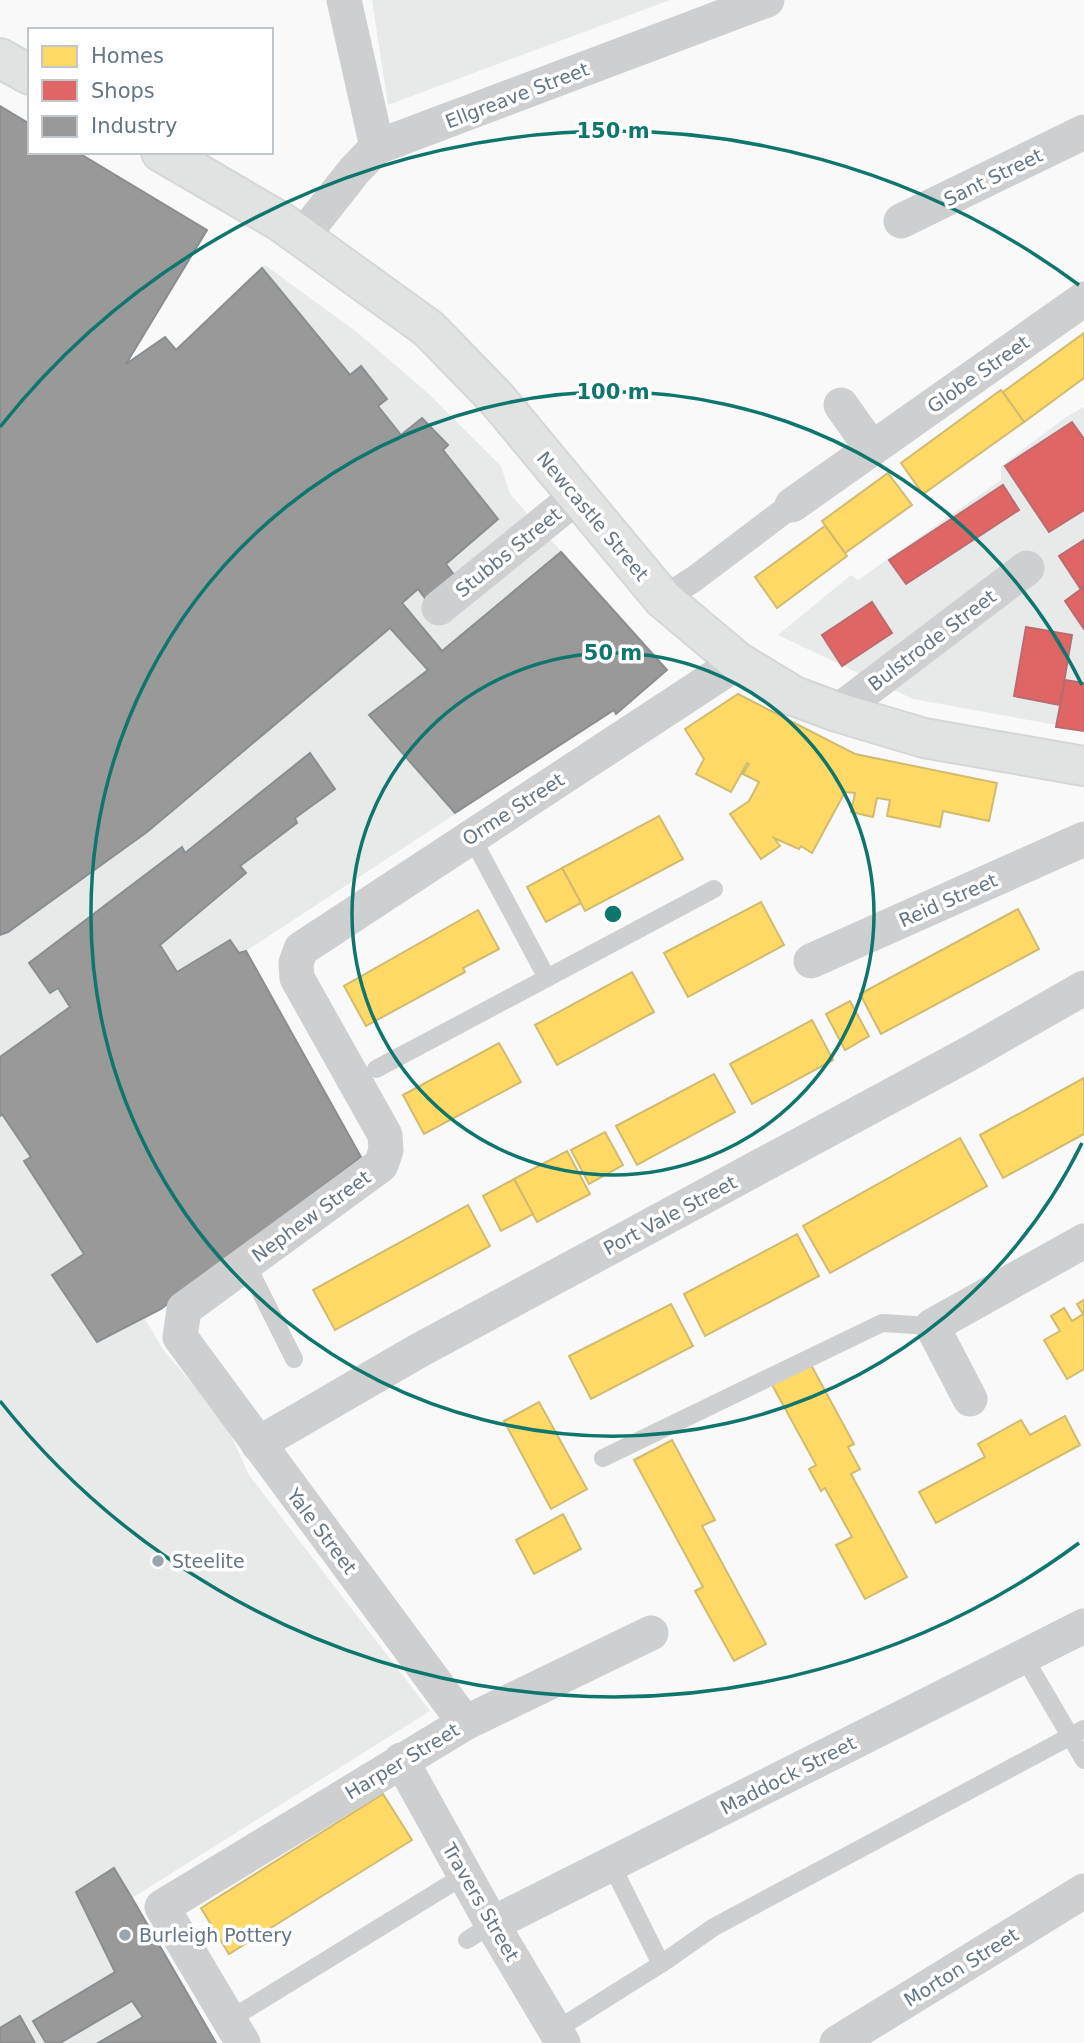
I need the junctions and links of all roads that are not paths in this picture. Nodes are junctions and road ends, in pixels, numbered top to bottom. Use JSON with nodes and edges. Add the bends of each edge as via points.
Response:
{"nodes":[{"id":1,"x":344,"y":0,"type":"edge"},
{"id":2,"x":767,"y":0,"type":"edge"},
{"id":3,"x":0,"y":58,"type":"edge"},
{"id":4,"x":28,"y":74,"type":"edge"},
{"id":5,"x":1084,"y":132,"type":"edge"},
{"id":6,"x":377,"y":147,"type":"junction"},
{"id":7,"x":165,"y":154,"type":"edge"},
{"id":8,"x":901,"y":221,"type":"dead end"},
{"id":9,"x":302,"y":237,"type":"junction"},
{"id":10,"x":1084,"y":299,"type":"edge"},
{"id":11,"x":841,"y":405,"type":"dead end"},
{"id":12,"x":872,"y":449,"type":"junction"},
{"id":13,"x":576,"y":497,"type":"junction"},
{"id":14,"x":792,"y":505,"type":"joint"},
{"id":15,"x":1027,"y":568,"type":"dead end"},
{"id":16,"x":663,"y":599,"type":"junction"},
{"id":17,"x":439,"y":608,"type":"dead end"},
{"id":18,"x":738,"y":662,"type":"junction"},
{"id":19,"x":836,"y":712,"type":"junction"},
{"id":20,"x":1084,"y":766,"type":"edge"},
{"id":21,"x":471,"y":836,"type":"junction"},
{"id":22,"x":1084,"y":839,"type":"edge"},
{"id":23,"x":714,"y":889,"type":"dead end"},
{"id":24,"x":811,"y":961,"type":"dead end"},
{"id":25,"x":296,"y":962,"type":"joint"},
{"id":26,"x":547,"y":978,"type":"junction"},
{"id":27,"x":1084,"y":988,"type":"edge"},
{"id":28,"x":376,"y":1069,"type":"dead end"},
{"id":29,"x":1084,"y":1241,"type":"edge"},
{"id":30,"x":246,"y":1264,"type":"junction"},
{"id":31,"x":932,"y":1326,"type":"junction"},
{"id":32,"x":180,"y":1337,"type":"joint"},
{"id":33,"x":294,"y":1359,"type":"dead end"},
{"id":34,"x":970,"y":1399,"type":"dead end"},
{"id":35,"x":258,"y":1444,"type":"junction"},
{"id":36,"x":603,"y":1458,"type":"dead end"},
{"id":37,"x":1084,"y":1626,"type":"edge"},
{"id":38,"x":651,"y":1633,"type":"dead end"},
{"id":39,"x":1024,"y":1657,"type":"junction"},
{"id":40,"x":465,"y":1723,"type":"junction"},
{"id":41,"x":1078,"y":1733,"type":"edge"},
{"id":42,"x":401,"y":1760,"type":"junction"},
{"id":43,"x":1084,"y":1760,"type":"edge"},
{"id":44,"x":611,"y":1864,"type":"junction"},
{"id":45,"x":465,"y":1875,"type":"junction"},
{"id":46,"x":1084,"y":1891,"type":"edge"},
{"id":47,"x":480,"y":1932,"type":"junction"},
{"id":48,"x":661,"y":1964,"type":"junction"},
{"id":49,"x":236,"y":2031,"type":"edge"},
{"id":50,"x":559,"y":2037,"type":"edge"},
{"id":51,"x":837,"y":2043,"type":"edge"}],
"edges":[{"from":1,"to":6,"type":"street"},
{"from":2,"to":6,"type":"street","name":"Ellgreave Street"},
{"from":3,"to":4,"type":"main road"},
{"from":5,"to":8,"type":"street","name":"Sant Street"},
{"from":6,"to":9,"type":"street","name":"Ellgreave Street"},
{"from":7,"to":9,"type":"main road","name":"Newcastle Street"},
{"from":9,"to":13,"type":"main road","name":"Newcastle Street","via":[[429,329],[497,399]]},
{"from":10,"to":12,"type":"street","name":"Globe Street"},
{"from":11,"to":12,"type":"street"},
{"from":12,"to":14,"type":"street","name":"Globe Street"},
{"from":13,"to":16,"type":"main road","name":"Newcastle Street"},
{"from":13,"to":17,"type":"street","name":"Stubbs Street"},
{"from":14,"to":16,"type":"street","name":"Globe Street"},
{"from":15,"to":19,"type":"street","name":"Bulstrode Street"},
{"from":16,"to":18,"type":"main road","name":"Newcastle Street"},
{"from":18,"to":19,"type":"main road","name":"Newcastle Street","via":[[794,696]]},
{"from":18,"to":21,"type":"street","name":"Orme Street"},
{"from":19,"to":20,"type":"main road","name":"Newcastle Street","via":[[925,738]]},
{"from":21,"to":25,"type":"street","name":"Orme Street","via":[[301,949]]},
{"from":21,"to":26,"type":"lane"},
{"from":22,"to":24,"type":"street","name":"Reid Street"},
{"from":23,"to":26,"type":"lane"},
{"from":25,"to":30,"type":"street","name":"Nephew Street","via":[[297,978],[384,1135],[386,1150],[381,1165]]},
{"from":26,"to":28,"type":"lane"},
{"from":27,"to":35,"type":"street","name":"Port Vale Street","via":[[418,1351]]},
{"from":29,"to":31,"type":"street"},
{"from":30,"to":32,"type":"street","name":"Nephew Street","via":[[184,1309]]},
{"from":30,"to":33,"type":"lane"},
{"from":31,"to":34,"type":"street"},
{"from":31,"to":36,"type":"lane","via":[[883,1323]]},
{"from":32,"to":35,"type":"street","name":"Yale Street"},
{"from":35,"to":40,"type":"street","name":"Yale Street"},
{"from":37,"to":39,"type":"street","name":"Maddock Street"},
{"from":38,"to":40,"type":"street","name":"Harper Street"},
{"from":39,"to":41,"type":"lane"},
{"from":39,"to":44,"type":"street","name":"Maddock Street"},
{"from":40,"to":42,"type":"street","name":"Harper Street"},
{"from":41,"to":43,"type":"lane"},
{"from":41,"to":48,"type":"lane","via":[[714,1927]]},
{"from":42,"to":45,"type":"street","name":"Travers Street"},
{"from":42,"to":49,"type":"street","name":"Harper Street","via":[[162,1907]]},
{"from":44,"to":47,"type":"street","name":"Maddock Street"},
{"from":44,"to":48,"type":"lane"},
{"from":45,"to":47,"type":"street","name":"Travers Street"},
{"from":45,"to":49,"type":"lane"},
{"from":46,"to":51,"type":"street","name":"Morton Street"},
{"from":47,"to":50,"type":"street","name":"Travers Street"},
{"from":48,"to":50,"type":"lane"}]}
